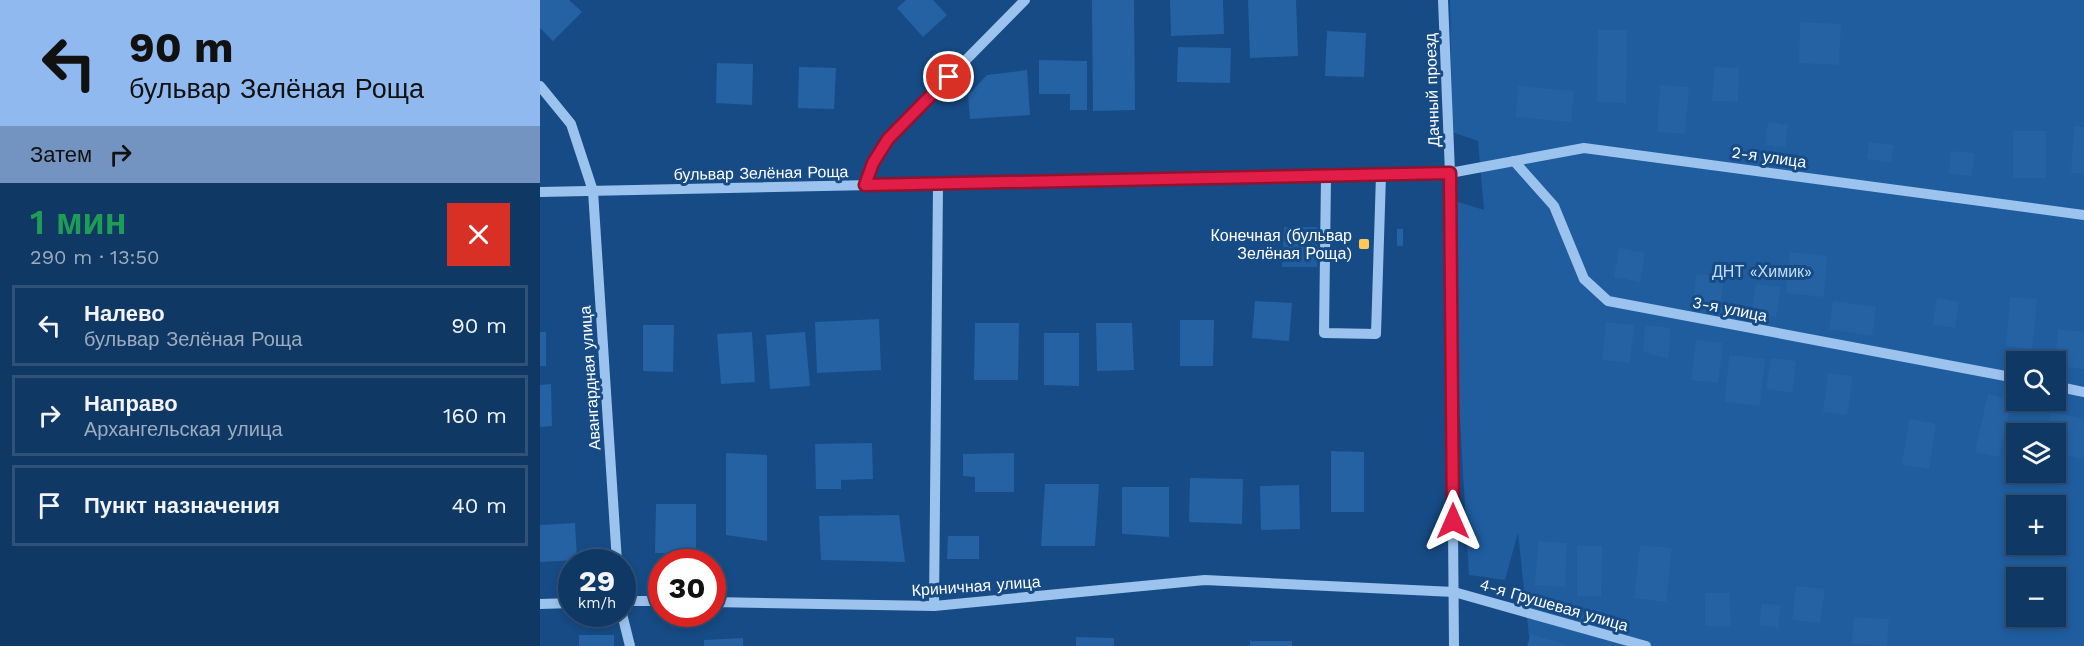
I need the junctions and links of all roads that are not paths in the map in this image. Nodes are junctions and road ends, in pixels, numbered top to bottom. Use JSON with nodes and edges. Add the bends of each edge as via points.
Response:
{"nodes":[{"id":1,"x":1025,"y":0,"type":"edge"},
{"id":2,"x":1443,"y":0,"type":"edge"},
{"id":3,"x":540,"y":86,"type":"edge"},
{"id":4,"x":1514,"y":161,"type":"junction"},
{"id":5,"x":1450,"y":173,"type":"junction"},
{"id":6,"x":1381,"y":175,"type":"junction"},
{"id":7,"x":1326,"y":177,"type":"junction"},
{"id":8,"x":865,"y":185,"type":"junction"},
{"id":9,"x":938,"y":185,"type":"junction"},
{"id":10,"x":593,"y":191,"type":"junction"},
{"id":11,"x":540,"y":192,"type":"edge"},
{"id":12,"x":2084,"y":214,"type":"edge"},
{"id":13,"x":2006,"y":376,"type":"edge"},
{"id":14,"x":2066,"y":389,"type":"edge"},
{"id":15,"x":2084,"y":393,"type":"edge"},
{"id":16,"x":616,"y":549,"type":"edge"},
{"id":17,"x":1454,"y":592,"type":"junction"},
{"id":18,"x":726,"y":602,"type":"edge"},
{"id":19,"x":558,"y":603,"type":"edge"},
{"id":20,"x":540,"y":604,"type":"edge"},
{"id":21,"x":934,"y":606,"type":"junction"},
{"id":22,"x":625,"y":627,"type":"edge"},
{"id":23,"x":630,"y":646,"type":"edge"},
{"id":24,"x":1454,"y":646,"type":"edge"},
{"id":25,"x":1646,"y":646,"type":"edge"}],
"edges":[{"from":1,"to":8,"type":"street","via":[[888,139]]},
{"from":2,"to":5,"type":"street","name":"Дачный проезд"},
{"from":3,"to":10,"type":"street","name":"Авангардная улица","via":[[571,124]]},
{"from":4,"to":5,"type":"street","name":"2-я улица"},
{"from":4,"to":12,"type":"street","name":"2-я улица","via":[[1584,148]]},
{"from":4,"to":13,"type":"street","name":"3-я улица","via":[[1554,206],[1584,279],[1608,301]]},
{"from":5,"to":6,"type":"street","name":"бульвар Зелёная Роща"},
{"from":5,"to":17,"type":"street","name":"Дачный проезд"},
{"from":6,"to":7,"type":"street","name":"бульвар Зелёная Роща"},
{"from":6,"to":7,"type":"street","via":[[1376,334],[1324,333]]},
{"from":7,"to":9,"type":"street","name":"бульвар Зелёная Роща"},
{"from":8,"to":9,"type":"street","name":"бульвар Зелёная Роща"},
{"from":8,"to":10,"type":"street","name":"бульвар Зелёная Роща"},
{"from":9,"to":21,"type":"street"},
{"from":10,"to":11,"type":"street","name":"бульвар Зелёная Роща"},
{"from":10,"to":16,"type":"street","name":"Авангардная улица"},
{"from":14,"to":15,"type":"street"},
{"from":17,"to":21,"type":"street","name":"Криничная улица","via":[[1205,580]]},
{"from":17,"to":24,"type":"street","name":"Дачный проезд"},
{"from":17,"to":25,"type":"street","name":"4-я Грушевая улица"},
{"from":18,"to":21,"type":"street","name":"Криничная улица"},
{"from":19,"to":20,"type":"street"},
{"from":22,"to":23,"type":"street"}]}
